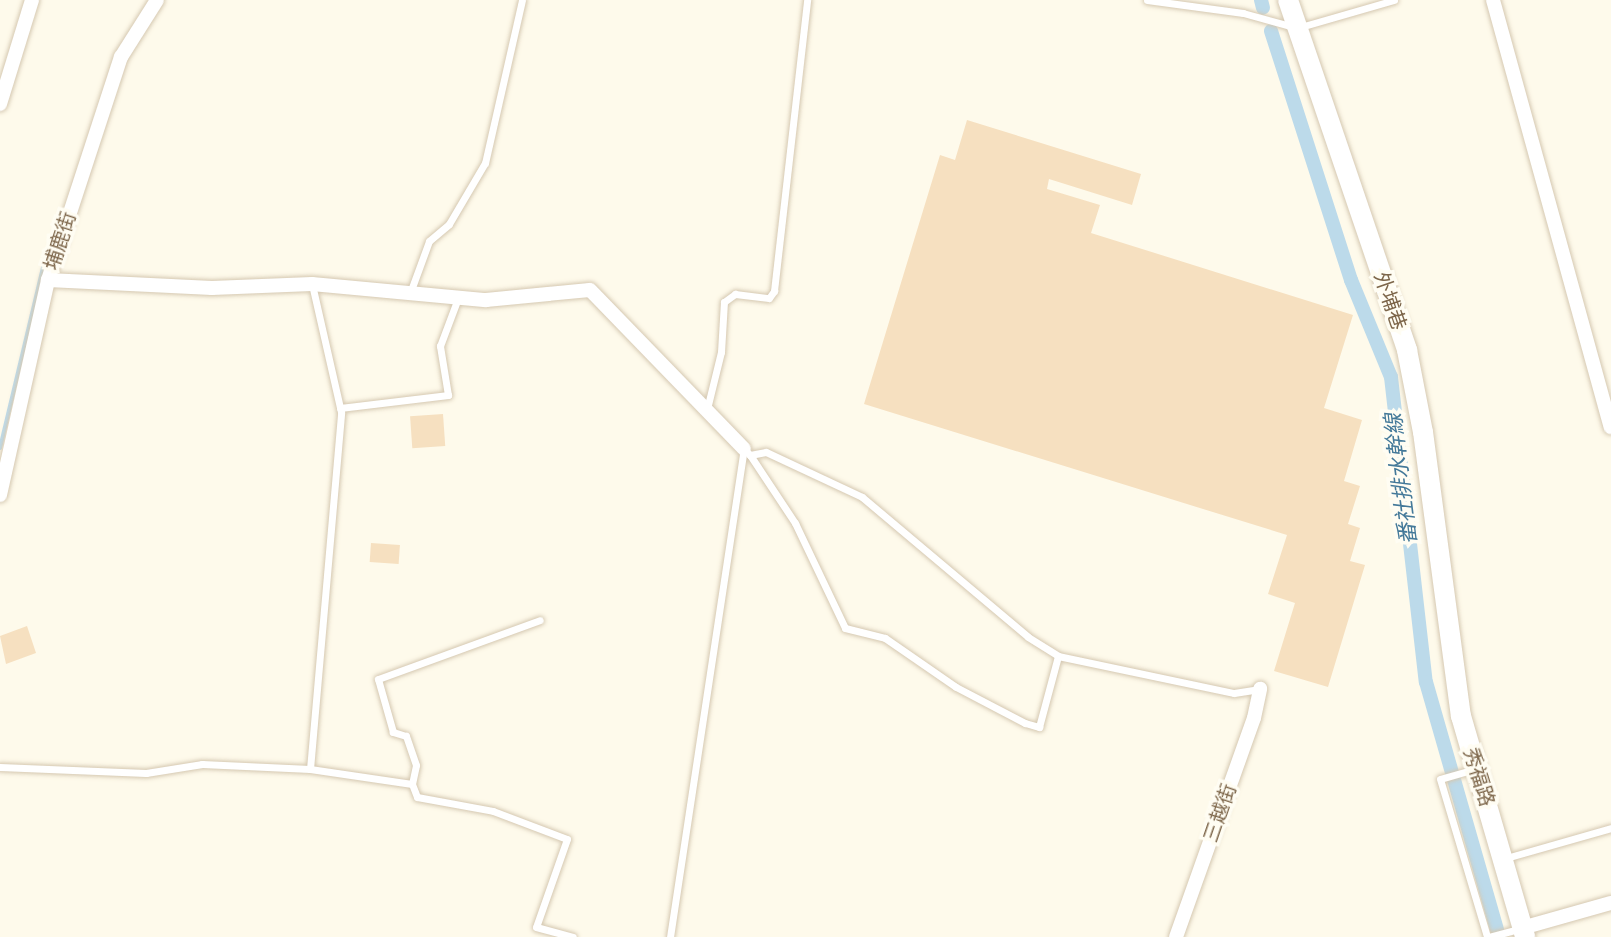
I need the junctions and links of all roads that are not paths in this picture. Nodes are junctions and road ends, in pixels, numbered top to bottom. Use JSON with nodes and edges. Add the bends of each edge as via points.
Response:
{"nodes":[{"id":1,"x":32,"y":0,"type":"edge"},
{"id":2,"x":157,"y":0,"type":"edge"},
{"id":3,"x":522,"y":0,"type":"edge"},
{"id":4,"x":807,"y":0,"type":"edge"},
{"id":5,"x":1147,"y":0,"type":"edge"},
{"id":6,"x":1288,"y":0,"type":"edge"},
{"id":7,"x":1394,"y":0,"type":"edge"},
{"id":8,"x":1493,"y":0,"type":"edge"},
{"id":9,"x":1297,"y":28,"type":"junction"},
{"id":10,"x":0,"y":104,"type":"edge"},
{"id":11,"x":48,"y":280,"type":"junction"},
{"id":12,"x":312,"y":284,"type":"junction"},
{"id":13,"x":410,"y":293,"type":"junction"},
{"id":14,"x":458,"y":298,"type":"junction"},
{"id":15,"x":340,"y":408,"type":"junction"},
{"id":16,"x":707,"y":409,"type":"junction"},
{"id":17,"x":1611,"y":427,"type":"edge"},
{"id":18,"x":747,"y":452,"type":"junction"},
{"id":19,"x":0,"y":495,"type":"edge"},
{"id":20,"x":1445,"y":614,"type":"joint"},
{"id":21,"x":540,"y":620,"type":"dead end"},
{"id":22,"x":1058,"y":656,"type":"junction"},
{"id":23,"x":1260,"y":689,"type":"joint"},
{"id":24,"x":0,"y":767,"type":"edge"},
{"id":25,"x":1477,"y":768,"type":"junction"},
{"id":26,"x":310,"y":769,"type":"junction"},
{"id":27,"x":412,"y":784,"type":"junction"},
{"id":28,"x":1611,"y":828,"type":"edge"},
{"id":29,"x":1504,"y":858,"type":"junction"},
{"id":30,"x":1611,"y":903,"type":"edge"},
{"id":31,"x":1523,"y":933,"type":"edge"},
{"id":32,"x":573,"y":937,"type":"edge"},
{"id":33,"x":670,"y":937,"type":"edge"},
{"id":34,"x":1176,"y":937,"type":"edge"},
{"id":35,"x":1488,"y":937,"type":"edge"}],
"edges":[{"from":1,"to":10,"type":"street"},
{"from":2,"to":11,"type":"street","name":"埔鹿街","via":[[121,57]]},
{"from":3,"to":13,"type":"lane","via":[[485,163],[449,224],[429,241]]},
{"from":4,"to":16,"type":"lane","via":[[774,291],[769,298],[735,294],[724,302],[721,352]]},
{"from":5,"to":9,"type":"lane","via":[[1243,13]]},
{"from":6,"to":9,"type":"street","name":"外埔巷"},
{"from":7,"to":9,"type":"lane"},
{"from":8,"to":17,"type":"street"},
{"from":9,"to":20,"type":"street","name":"外埔巷","via":[[1407,350],[1423,432]]},
{"from":11,"to":12,"type":"street","via":[[212,288]]},
{"from":11,"to":19,"type":"street","name":"埔鹿街"},
{"from":12,"to":13,"type":"street"},
{"from":12,"to":15,"type":"lane"},
{"from":13,"to":14,"type":"street"},
{"from":14,"to":15,"type":"lane","via":[[440,346],[448,395]]},
{"from":14,"to":16,"type":"street","via":[[590,290]]},
{"from":15,"to":26,"type":"lane"},
{"from":16,"to":18,"type":"street"},
{"from":18,"to":22,"type":"lane","via":[[766,452],[862,497],[1028,637]]},
{"from":18,"to":22,"type":"lane","via":[[795,523],[845,628],[885,638],[956,687],[1039,727]]},
{"from":18,"to":33,"type":"lane"},
{"from":20,"to":25,"type":"street","name":"秀福路","via":[[1461,716]]},
{"from":21,"to":27,"type":"lane","via":[[378,679],[393,732],[406,736],[416,765]]},
{"from":22,"to":23,"type":"lane","via":[[1234,693]]},
{"from":23,"to":34,"type":"street","name":"三越街"},
{"from":24,"to":26,"type":"lane","via":[[146,773],[202,764]]},
{"from":25,"to":29,"type":"street","name":"秀福路"},
{"from":25,"to":35,"type":"lane","via":[[1440,779]]},
{"from":26,"to":27,"type":"lane"},
{"from":27,"to":32,"type":"lane","via":[[417,797],[493,811],[567,839],[536,927]]},
{"from":28,"to":29,"type":"lane"},
{"from":29,"to":31,"type":"street","name":"秀福路"},
{"from":30,"to":31,"type":"street"},
{"from":31,"to":35,"type":"lane"}]}
